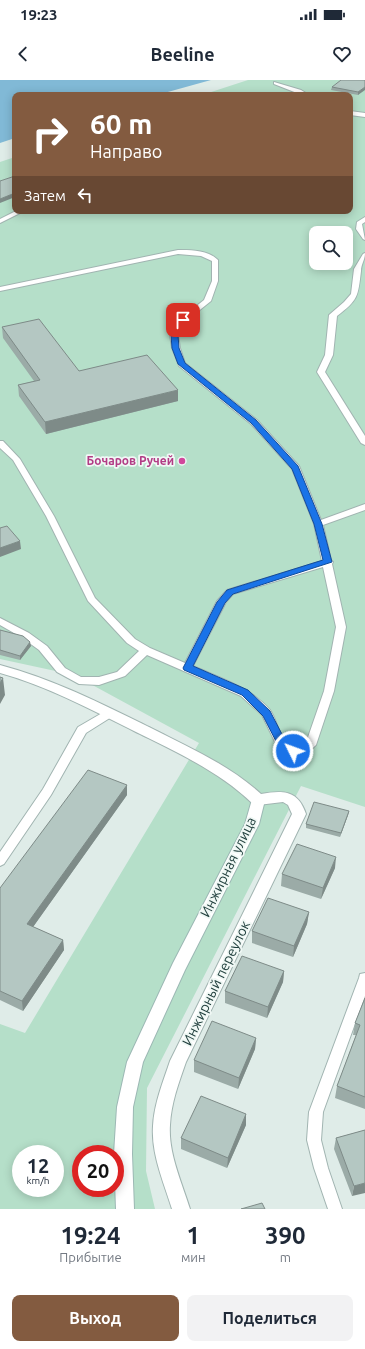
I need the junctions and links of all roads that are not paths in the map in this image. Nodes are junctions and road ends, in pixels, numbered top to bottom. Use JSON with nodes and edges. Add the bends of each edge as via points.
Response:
{"nodes":[{"id":1,"x":276,"y":82,"type":"dead end"},
{"id":2,"x":301,"y":92,"type":"edge"},
{"id":3,"x":353,"y":113,"type":"edge"},
{"id":4,"x":365,"y":115,"type":"edge"},
{"id":5,"x":15,"y":214,"type":"edge"},
{"id":6,"x":365,"y":219,"type":"edge"},
{"id":7,"x":0,"y":221,"type":"edge"},
{"id":8,"x":365,"y":238,"type":"edge"},
{"id":9,"x":365,"y":255,"type":"edge"},
{"id":10,"x":0,"y":290,"type":"edge"},
{"id":11,"x":0,"y":443,"type":"edge"},
{"id":12,"x":365,"y":443,"type":"edge"},
{"id":13,"x":365,"y":507,"type":"edge"},
{"id":14,"x":318,"y":524,"type":"junction"},
{"id":15,"x":328,"y":562,"type":"junction"},
{"id":16,"x":0,"y":621,"type":"edge"},
{"id":17,"x":146,"y":650,"type":"junction"},
{"id":18,"x":187,"y":668,"type":"junction"},
{"id":19,"x":0,"y":669,"type":"edge"},
{"id":20,"x":109,"y":713,"type":"junction"},
{"id":21,"x":258,"y":800,"type":"junction"},
{"id":22,"x":0,"y":861,"type":"edge"},
{"id":23,"x":365,"y":978,"type":"edge"},
{"id":24,"x":125,"y":1209,"type":"edge"},
{"id":25,"x":181,"y":1209,"type":"edge"},
{"id":26,"x":335,"y":1209,"type":"edge"}],
"edges":[{"from":1,"to":2,"type":"lane"},
{"from":3,"to":4,"type":"lane"},
{"from":5,"to":7,"type":"lane"},
{"from":6,"to":8,"type":"lane","via":[[360,223],[359,229]]},
{"from":9,"to":12,"type":"lane","via":[[357,265],[356,291],[348,303],[333,315],[329,356],[321,372]]},
{"from":10,"to":14,"type":"lane","via":[[178,252],[211,256],[215,260],[214,281],[207,301],[183,320],[174,335],[182,364],[254,422],[296,468]]},
{"from":11,"to":17,"type":"lane","via":[[16,459],[42,503],[91,599],[131,641]]},
{"from":13,"to":14,"type":"lane"},
{"from":14,"to":15,"type":"lane"},
{"from":15,"to":18,"type":"lane","via":[[230,592],[222,602]]},
{"from":15,"to":18,"type":"lane","via":[[341,627],[329,691],[311,745],[303,750],[293,751],[282,745],[266,714],[245,693]]},
{"from":16,"to":17,"type":"lane","via":[[43,648],[61,670],[79,680],[99,681],[121,674]]},
{"from":17,"to":18,"type":"lane"},
{"from":19,"to":20,"type":"street","via":[[28,676]]},
{"from":20,"to":21,"type":"street","via":[[221,769],[247,788]]},
{"from":20,"to":22,"type":"lane","via":[[82,730],[46,792]]},
{"from":21,"to":24,"type":"street","name":"Инжирная улица","via":[[252,824],[178,968],[136,1062],[125,1107]]},
{"from":21,"to":25,"type":"street","name":"Инжирный переулок","via":[[281,796],[297,806],[299,814],[178,1060],[166,1095],[161,1127],[166,1159]]},
{"from":23,"to":26,"type":"lane","via":[[316,1112],[314,1140]]}]}
